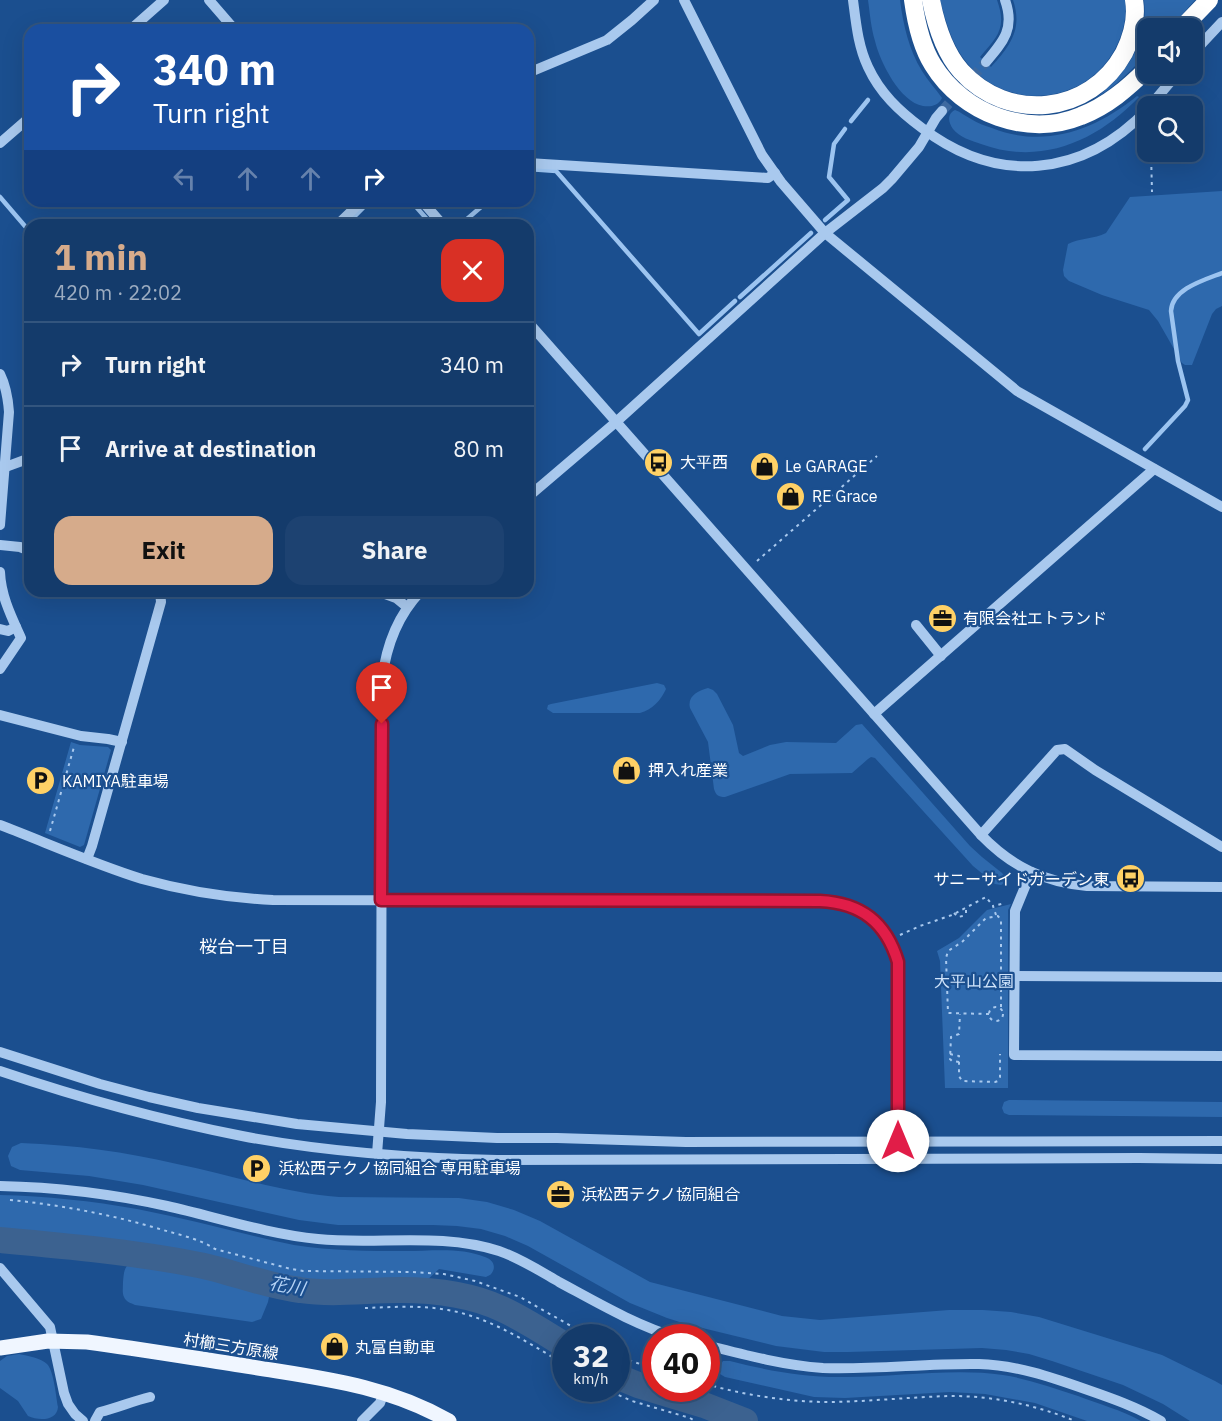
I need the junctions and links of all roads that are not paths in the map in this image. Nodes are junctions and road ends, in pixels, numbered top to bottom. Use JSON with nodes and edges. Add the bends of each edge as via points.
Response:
{"nodes":[{"id":1,"x":164,"y":0,"type":"edge"},
{"id":2,"x":209,"y":0,"type":"edge"},
{"id":3,"x":654,"y":0,"type":"edge"},
{"id":4,"x":684,"y":0,"type":"edge"},
{"id":5,"x":853,"y":0,"type":"edge"},
{"id":6,"x":913,"y":0,"type":"edge"},
{"id":7,"x":931,"y":0,"type":"edge"},
{"id":8,"x":1005,"y":0,"type":"edge"},
{"id":9,"x":1134,"y":0,"type":"edge"},
{"id":10,"x":1209,"y":0,"type":"edge"},
{"id":11,"x":1192,"y":18,"type":"edge"},
{"id":12,"x":1222,"y":22,"type":"edge"},
{"id":13,"x":137,"y":24,"type":"edge"},
{"id":14,"x":230,"y":24,"type":"edge"},
{"id":15,"x":1203,"y":42,"type":"edge"},
{"id":16,"x":986,"y":62,"type":"tunnel mouth"},
{"id":17,"x":534,"y":70,"type":"edge"},
{"id":18,"x":1137,"y":79,"type":"edge"},
{"id":19,"x":1169,"y":84,"type":"edge"},
{"id":20,"x":1159,"y":96,"type":"edge"},
{"id":21,"x":942,"y":111,"type":"tunnel mouth"},
{"id":22,"x":1137,"y":120,"type":"edge"},
{"id":23,"x":24,"y":122,"type":"edge"},
{"id":24,"x":928,"y":132,"type":"junction"},
{"id":25,"x":0,"y":143,"type":"edge"},
{"id":26,"x":534,"y":163,"type":"edge"},
{"id":27,"x":775,"y":173,"type":"junction"},
{"id":28,"x":356,"y":207,"type":"edge"},
{"id":29,"x":427,"y":207,"type":"edge"},
{"id":30,"x":343,"y":219,"type":"edge"},
{"id":31,"x":438,"y":219,"type":"edge"},
{"id":32,"x":825,"y":233,"type":"junction"},
{"id":33,"x":534,"y":329,"type":"edge"},
{"id":34,"x":0,"y":374,"type":"edge"},
{"id":35,"x":616,"y":422,"type":"junction"},
{"id":36,"x":24,"y":460,"type":"edge"},
{"id":37,"x":2,"y":469,"type":"edge"},
{"id":38,"x":1154,"y":469,"type":"junction"},
{"id":39,"x":534,"y":493,"type":"edge"},
{"id":40,"x":1222,"y":507,"type":"edge"},
{"id":41,"x":0,"y":525,"type":"edge"},
{"id":42,"x":0,"y":545,"type":"edge"},
{"id":43,"x":24,"y":549,"type":"edge"},
{"id":44,"x":0,"y":572,"type":"edge"},
{"id":45,"x":160,"y":597,"type":"edge"},
{"id":46,"x":393,"y":597,"type":"edge"},
{"id":47,"x":416,"y":597,"type":"edge"},
{"id":48,"x":407,"y":607,"type":"junction"},
{"id":49,"x":916,"y":625,"type":"dead end"},
{"id":50,"x":16,"y":627,"type":"junction"},
{"id":51,"x":0,"y":628,"type":"edge"},
{"id":52,"x":941,"y":656,"type":"junction"},
{"id":53,"x":0,"y":669,"type":"edge"},
{"id":54,"x":874,"y":714,"type":"junction"},
{"id":55,"x":0,"y":715,"type":"edge"},
{"id":56,"x":122,"y":742,"type":"junction"},
{"id":57,"x":0,"y":825,"type":"edge"},
{"id":58,"x":981,"y":836,"type":"junction"},
{"id":59,"x":1222,"y":847,"type":"edge"},
{"id":60,"x":87,"y":859,"type":"junction"},
{"id":61,"x":1031,"y":872,"type":"junction"},
{"id":62,"x":1222,"y":887,"type":"edge"},
{"id":63,"x":381,"y":900,"type":"junction"},
{"id":64,"x":1014,"y":976,"type":"junction"},
{"id":65,"x":1222,"y":977,"type":"edge"},
{"id":66,"x":0,"y":1052,"type":"edge"},
{"id":67,"x":1222,"y":1056,"type":"edge"},
{"id":68,"x":0,"y":1071,"type":"edge"},
{"id":69,"x":379,"y":1132,"type":"junction"},
{"id":70,"x":898,"y":1141,"type":"junction"},
{"id":71,"x":1222,"y":1141,"type":"edge"},
{"id":72,"x":377,"y":1154,"type":"junction"},
{"id":73,"x":1222,"y":1159,"type":"edge"},
{"id":74,"x":0,"y":1186,"type":"edge"},
{"id":75,"x":0,"y":1268,"type":"edge"},
{"id":76,"x":642,"y":1326,"type":"edge"},
{"id":77,"x":53,"y":1341,"type":"junction"},
{"id":78,"x":0,"y":1348,"type":"edge"},
{"id":79,"x":720,"y":1349,"type":"edge"},
{"id":80,"x":384,"y":1392,"type":"junction"},
{"id":81,"x":150,"y":1397,"type":"dead end"},
{"id":82,"x":83,"y":1421,"type":"edge"},
{"id":83,"x":95,"y":1421,"type":"edge"},
{"id":84,"x":362,"y":1421,"type":"edge"},
{"id":85,"x":449,"y":1421,"type":"edge"},
{"id":86,"x":1161,"y":1421,"type":"edge"}],
"edges":[{"from":1,"to":13,"type":"street"},
{"from":2,"to":14,"type":"street"},
{"from":3,"to":17,"type":"street","via":[[607,39]]},
{"from":4,"to":27,"type":"street","via":[[762,156]]},
{"from":5,"to":24,"type":"street","via":[[867,66],[890,102]]},
{"from":6,"to":18,"type":"highway","via":[[924,46],[945,82],[961,97],[997,117],[1039,124],[1081,117]]},
{"from":7,"to":9,"type":"highway","via":[[946,46],[966,76],[1003,100],[1038,106],[1072,99],[1106,78],[1128,45],[1134,26]]},
{"from":8,"to":16,"type":"street","via":[[1009,11],[1006,37]]},
{"from":10,"to":11,"type":"highway"},
{"from":12,"to":15,"type":"street"},
{"from":19,"to":20,"type":"street"},
{"from":21,"to":24,"type":"street"},
{"from":22,"to":24,"type":"street","via":[[1123,133],[1087,154],[1025,167],[964,154]]},
{"from":23,"to":25,"type":"street"},
{"from":24,"to":32,"type":"street","via":[[892,179]]},
{"from":26,"to":27,"type":"street","via":[[768,178]]},
{"from":27,"to":32,"type":"street"},
{"from":28,"to":30,"type":"street"},
{"from":29,"to":31,"type":"street"},
{"from":32,"to":35,"type":"street"},
{"from":32,"to":38,"type":"street","via":[[1017,391]]},
{"from":33,"to":35,"type":"street"},
{"from":34,"to":37,"type":"street","via":[[6,386],[9,412]]},
{"from":35,"to":39,"type":"street"},
{"from":35,"to":54,"type":"street"},
{"from":36,"to":37,"type":"street"},
{"from":37,"to":41,"type":"street"},
{"from":38,"to":40,"type":"street"},
{"from":38,"to":52,"type":"street"},
{"from":42,"to":43,"type":"street"},
{"from":44,"to":50,"type":"street"},
{"from":45,"to":56,"type":"street"},
{"from":46,"to":48,"type":"street"},
{"from":47,"to":48,"type":"street"},
{"from":48,"to":63,"type":"street","via":[[392,635],[382,680]]},
{"from":49,"to":52,"type":"street"},
{"from":50,"to":51,"type":"street","via":[[8,631]]},
{"from":50,"to":53,"type":"street","via":[[21,638]]},
{"from":52,"to":54,"type":"street"},
{"from":54,"to":58,"type":"street"},
{"from":55,"to":56,"type":"street"},
{"from":56,"to":60,"type":"street"},
{"from":57,"to":60,"type":"street"},
{"from":58,"to":59,"type":"street","via":[[1057,750],[1065,749]]},
{"from":58,"to":61,"type":"street","via":[[1003,856]]},
{"from":60,"to":63,"type":"street","via":[[142,879],[220,896]]},
{"from":61,"to":62,"type":"street","via":[[1058,882],[1088,886]]},
{"from":61,"to":64,"type":"street","via":[[1015,911]]},
{"from":63,"to":69,"type":"street"},
{"from":63,"to":70,"type":"street","via":[[833,901],[859,909],[888,937],[898,962]]},
{"from":64,"to":65,"type":"street"},
{"from":64,"to":67,"type":"street","via":[[1014,1055]]},
{"from":66,"to":69,"type":"street","via":[[100,1084],[198,1108]]},
{"from":68,"to":72,"type":"street","via":[[95,1102],[194,1126]]},
{"from":69,"to":70,"type":"street","via":[[686,1142]]},
{"from":69,"to":72,"type":"street"},
{"from":70,"to":71,"type":"street"},
{"from":72,"to":73,"type":"street","via":[[497,1160]]},
{"from":74,"to":76,"type":"street","via":[[114,1196],[316,1239],[478,1245],[520,1260]]},
{"from":75,"to":77,"type":"street","via":[[50,1327]]},
{"from":77,"to":78,"type":"main road","name":"村櫛三方原線"},
{"from":77,"to":80,"type":"main road","name":"村櫛三方原線","via":[[106,1344]]},
{"from":77,"to":82,"type":"street","via":[[68,1404]]},
{"from":79,"to":86,"type":"street","via":[[773,1362],[823,1368],[1004,1366],[1117,1400]]},
{"from":80,"to":84,"type":"street","via":[[380,1403]]},
{"from":80,"to":85,"type":"main road","name":"村櫛三方原線"},
{"from":81,"to":83,"type":"street","via":[[100,1412]]}]}
